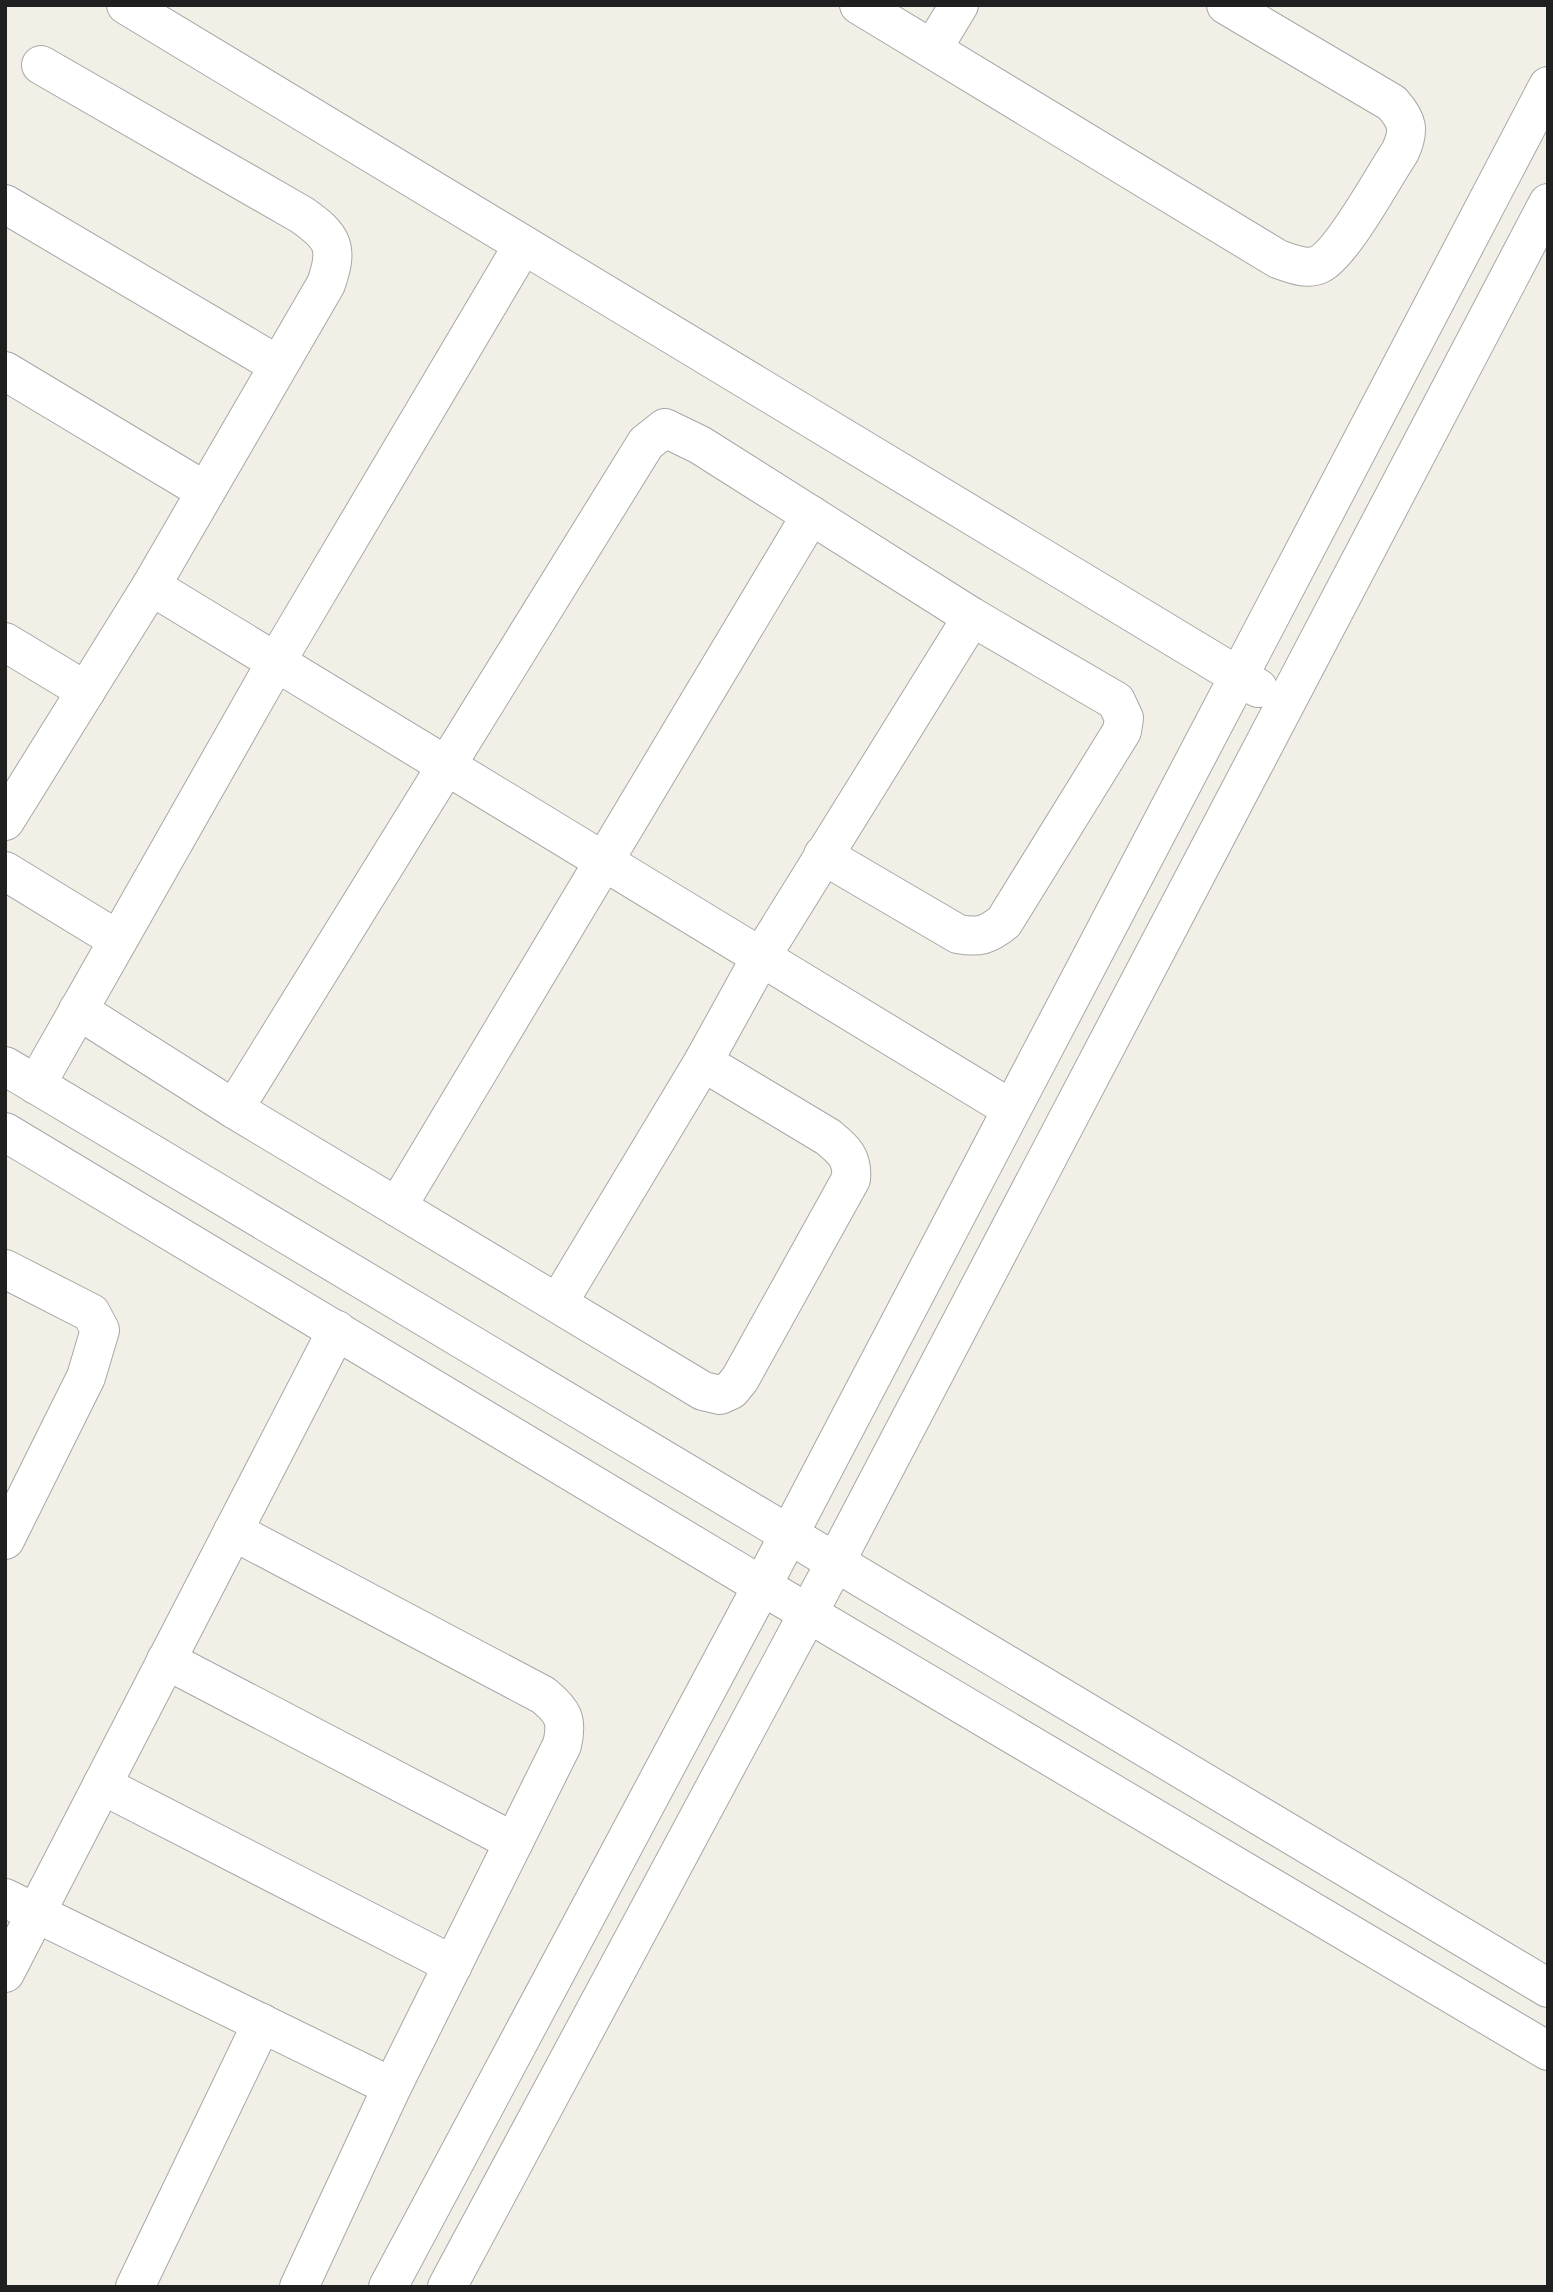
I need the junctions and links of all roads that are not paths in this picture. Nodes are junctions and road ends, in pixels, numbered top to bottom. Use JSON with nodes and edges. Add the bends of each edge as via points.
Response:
{"nodes":[{"id":1,"x":126,"y":5,"type":"edge"},
{"id":2,"x":859,"y":5,"type":"edge"},
{"id":3,"x":959,"y":5,"type":"edge"},
{"id":4,"x":1226,"y":5,"type":"edge"},
{"id":5,"x":933,"y":48,"type":"junction"},
{"id":6,"x":41,"y":65,"type":"dead end"},
{"id":7,"x":1548,"y":86,"type":"edge"},
{"id":8,"x":1548,"y":203,"type":"edge"},
{"id":9,"x":5,"y":205,"type":"edge"},
{"id":10,"x":523,"y":245,"type":"junction"},
{"id":11,"x":278,"y":365,"type":"junction"},
{"id":12,"x":5,"y":371,"type":"edge"},
{"id":13,"x":205,"y":491,"type":"junction"},
{"id":14,"x":811,"y":515,"type":"junction"},
{"id":15,"x":151,"y":586,"type":"junction"},
{"id":16,"x":972,"y":617,"type":"junction"},
{"id":17,"x":5,"y":642,"type":"edge"},
{"id":18,"x":275,"y":662,"type":"junction"},
{"id":19,"x":1237,"y":677,"type":"junction"},
{"id":20,"x":86,"y":691,"type":"junction"},
{"id":21,"x":1285,"y":703,"type":"junction"},
{"id":22,"x":444,"y":765,"type":"junction"},
{"id":23,"x":6,"y":816,"type":"edge"},
{"id":24,"x":824,"y":855,"type":"junction"},
{"id":25,"x":603,"y":861,"type":"junction"},
{"id":26,"x":5,"y":871,"type":"edge"},
{"id":27,"x":118,"y":940,"type":"junction"},
{"id":28,"x":761,"y":957,"type":"junction"},
{"id":29,"x":79,"y":1010,"type":"junction"},
{"id":30,"x":703,"y":1062,"type":"junction"},
{"id":31,"x":21,"y":1075,"type":"edge"},
{"id":32,"x":234,"y":1109,"type":"junction"},
{"id":33,"x":1011,"y":1109,"type":"junction"},
{"id":34,"x":5,"y":1132,"type":"edge"},
{"id":35,"x":397,"y":1207,"type":"junction"},
{"id":36,"x":5,"y":1269,"type":"edge"},
{"id":37,"x":558,"y":1303,"type":"junction"},
{"id":38,"x":337,"y":1330,"type":"junction"},
{"id":39,"x":233,"y":1531,"type":"junction"},
{"id":40,"x":787,"y":1534,"type":"junction"},
{"id":41,"x":5,"y":1540,"type":"edge"},
{"id":42,"x":835,"y":1563,"type":"junction"},
{"id":43,"x":762,"y":1586,"type":"junction"},
{"id":44,"x":806,"y":1612,"type":"junction"},
{"id":45,"x":166,"y":1660,"type":"junction"},
{"id":46,"x":102,"y":1785,"type":"junction"},
{"id":47,"x":514,"y":1842,"type":"junction"},
{"id":48,"x":20,"y":1906,"type":"edge"},
{"id":49,"x":453,"y":1965,"type":"junction"},
{"id":50,"x":5,"y":1973,"type":"edge"},
{"id":51,"x":1548,"y":1988,"type":"edge"},
{"id":52,"x":262,"y":2023,"type":"junction"},
{"id":53,"x":1548,"y":2051,"type":"edge"},
{"id":54,"x":393,"y":2087,"type":"junction"},
{"id":55,"x":135,"y":2287,"type":"edge"},
{"id":56,"x":299,"y":2287,"type":"edge"},
{"id":57,"x":388,"y":2287,"type":"edge"},
{"id":58,"x":447,"y":2287,"type":"edge"}],
"edges":[{"from":1,"to":10,"type":"street"},
{"from":2,"to":5,"type":"street"},
{"from":3,"to":5,"type":"street"},
{"from":4,"to":5,"type":"street","via":[[1392,103],[1406,118],[1408,135],[1400,152],[1336,251],[1318,265],[1298,266],[1278,259]]},
{"from":6,"to":11,"type":"street","via":[[321,229],[332,244],[326,284]]},
{"from":7,"to":19,"type":"street"},
{"from":8,"to":21,"type":"street"},
{"from":9,"to":11,"type":"street"},
{"from":10,"to":18,"type":"street"},
{"from":10,"to":19,"type":"street"},
{"from":11,"to":13,"type":"street"},
{"from":12,"to":13,"type":"street"},
{"from":13,"to":15,"type":"street"},
{"from":14,"to":16,"type":"street"},
{"from":14,"to":22,"type":"street","via":[[682,434],[664,428],[646,443]]},
{"from":14,"to":25,"type":"street"},
{"from":15,"to":18,"type":"street"},
{"from":15,"to":20,"type":"street"},
{"from":16,"to":24,"type":"street"},
{"from":16,"to":24,"type":"street","via":[[1116,701],[1124,718],[1122,731],[1004,922],[989,934],[958,934]]},
{"from":17,"to":20,"type":"street"},
{"from":18,"to":22,"type":"street"},
{"from":18,"to":27,"type":"street"},
{"from":19,"to":21,"type":"street"},
{"from":19,"to":33,"type":"street"},
{"from":20,"to":23,"type":"street"},
{"from":21,"to":42,"type":"street"},
{"from":22,"to":25,"type":"street"},
{"from":22,"to":32,"type":"street"},
{"from":24,"to":28,"type":"street"},
{"from":25,"to":28,"type":"street"},
{"from":25,"to":35,"type":"street"},
{"from":26,"to":27,"type":"street"},
{"from":27,"to":29,"type":"street"},
{"from":28,"to":30,"type":"street"},
{"from":28,"to":33,"type":"street"},
{"from":29,"to":31,"type":"street"},
{"from":29,"to":32,"type":"street"},
{"from":30,"to":37,"type":"street"},
{"from":30,"to":37,"type":"street","via":[[828,1137],[845,1150],[853,1164],[851,1179],[740,1379],[720,1395],[703,1391]]},
{"from":31,"to":40,"type":"street"},
{"from":32,"to":35,"type":"street"},
{"from":33,"to":40,"type":"street"},
{"from":34,"to":38,"type":"street"},
{"from":35,"to":37,"type":"street"},
{"from":36,"to":41,"type":"street","via":[[91,1313],[100,1330],[86,1377]]},
{"from":38,"to":39,"type":"street"},
{"from":38,"to":43,"type":"street"},
{"from":39,"to":45,"type":"street"},
{"from":39,"to":47,"type":"street","via":[[543,1695],[561,1710],[567,1725],[562,1745]]},
{"from":40,"to":42,"type":"street"},
{"from":40,"to":43,"type":"street"},
{"from":42,"to":44,"type":"street"},
{"from":42,"to":51,"type":"street"},
{"from":43,"to":44,"type":"street"},
{"from":43,"to":57,"type":"street"},
{"from":44,"to":53,"type":"street"},
{"from":44,"to":58,"type":"street"},
{"from":45,"to":46,"type":"street"},
{"from":45,"to":47,"type":"street"},
{"from":46,"to":48,"type":"street"},
{"from":46,"to":49,"type":"street"},
{"from":47,"to":49,"type":"street"},
{"from":48,"to":50,"type":"street"},
{"from":48,"to":52,"type":"street"},
{"from":49,"to":54,"type":"street"},
{"from":52,"to":54,"type":"street"},
{"from":52,"to":55,"type":"street"},
{"from":54,"to":56,"type":"street"}]}
